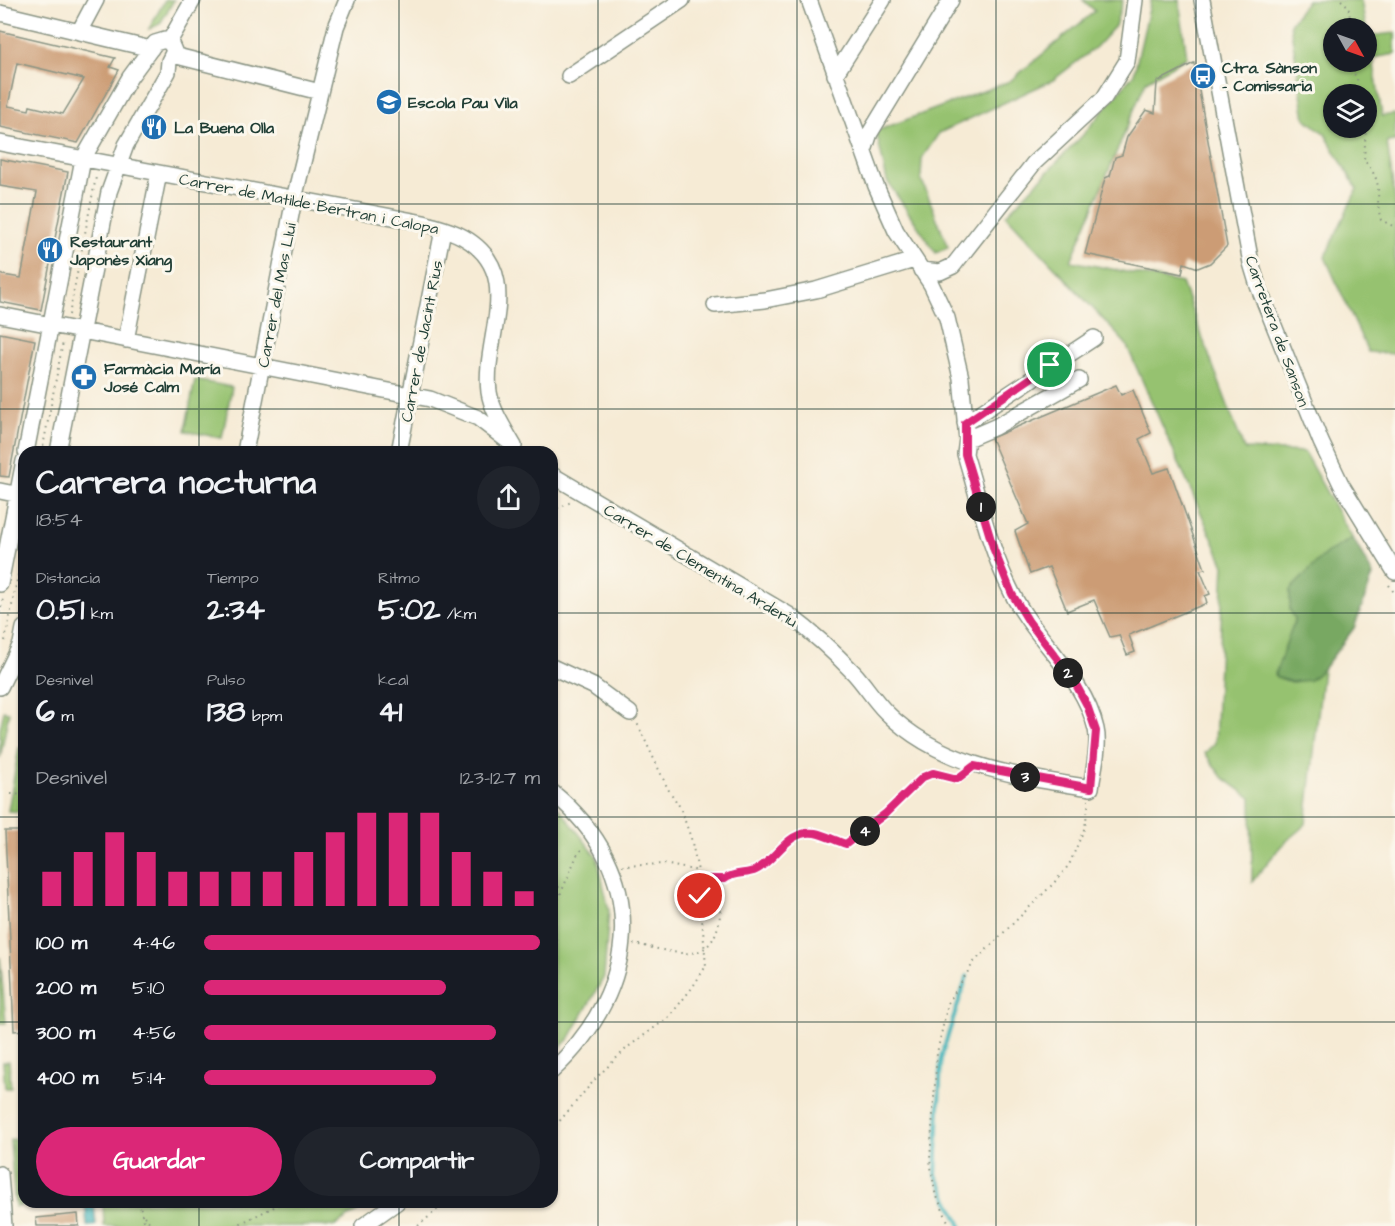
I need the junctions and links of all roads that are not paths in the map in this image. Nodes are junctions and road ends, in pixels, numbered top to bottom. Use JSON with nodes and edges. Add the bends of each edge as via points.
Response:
{"nodes":[{"id":1,"x":96,"y":0,"type":"edge"},
{"id":2,"x":193,"y":0,"type":"edge"},
{"id":3,"x":347,"y":0,"type":"edge"},
{"id":4,"x":682,"y":0,"type":"edge"},
{"id":5,"x":809,"y":0,"type":"edge"},
{"id":6,"x":883,"y":0,"type":"edge"},
{"id":7,"x":951,"y":0,"type":"edge"},
{"id":8,"x":1135,"y":0,"type":"edge"},
{"id":9,"x":1202,"y":0,"type":"edge"},
{"id":10,"x":0,"y":13,"type":"edge"},
{"id":11,"x":79,"y":32,"type":"junction"},
{"id":12,"x":118,"y":41,"type":"junction"},
{"id":13,"x":151,"y":49,"type":"junction"},
{"id":14,"x":170,"y":52,"type":"junction"},
{"id":15,"x":135,"y":70,"type":"junction"},
{"id":16,"x":835,"y":75,"type":"junction"},
{"id":17,"x":569,"y":76,"type":"dead end"},
{"id":18,"x":320,"y":92,"type":"junction"},
{"id":19,"x":867,"y":141,"type":"junction"},
{"id":20,"x":0,"y":143,"type":"edge"},
{"id":21,"x":82,"y":159,"type":"junction"},
{"id":22,"x":118,"y":165,"type":"junction"},
{"id":23,"x":159,"y":173,"type":"junction"},
{"id":24,"x":294,"y":199,"type":"junction"},
{"id":25,"x":443,"y":230,"type":"junction"},
{"id":26,"x":917,"y":265,"type":"junction"},
{"id":27,"x":715,"y":305,"type":"dead end"},
{"id":28,"x":0,"y":315,"type":"edge"},
{"id":29,"x":51,"y":324,"type":"junction"},
{"id":30,"x":82,"y":331,"type":"junction"},
{"id":31,"x":1094,"y":338,"type":"dead end"},
{"id":32,"x":126,"y":340,"type":"junction"},
{"id":33,"x":262,"y":366,"type":"junction"},
{"id":34,"x":1079,"y":380,"type":"dead end"},
{"id":35,"x":410,"y":395,"type":"junction"},
{"id":36,"x":965,"y":423,"type":"junction"},
{"id":37,"x":967,"y":440,"type":"junction"},
{"id":38,"x":27,"y":446,"type":"edge"},
{"id":39,"x":59,"y":446,"type":"edge"},
{"id":40,"x":246,"y":446,"type":"edge"},
{"id":41,"x":400,"y":446,"type":"edge"},
{"id":42,"x":513,"y":446,"type":"edge"},
{"id":43,"x":515,"y":446,"type":"edge"},
{"id":44,"x":558,"y":479,"type":"edge"},
{"id":45,"x":0,"y":491,"type":"edge"},
{"id":46,"x":18,"y":494,"type":"edge"},
{"id":47,"x":18,"y":508,"type":"edge"},
{"id":48,"x":1395,"y":572,"type":"edge"},
{"id":49,"x":0,"y":584,"type":"edge"},
{"id":50,"x":18,"y":651,"type":"edge"},
{"id":51,"x":11,"y":666,"type":"edge"},
{"id":52,"x":558,"y":670,"type":"edge"},
{"id":53,"x":0,"y":687,"type":"edge"},
{"id":54,"x":630,"y":713,"type":"road end"},
{"id":55,"x":558,"y":798,"type":"edge"},
{"id":56,"x":558,"y":1065,"type":"edge"},
{"id":57,"x":0,"y":1174,"type":"edge"},
{"id":58,"x":388,"y":1208,"type":"edge"},
{"id":59,"x":4,"y":1226,"type":"edge"},
{"id":60,"x":363,"y":1226,"type":"edge"}],
"edges":[{"from":1,"to":11,"type":"street"},
{"from":2,"to":14,"type":"street"},
{"from":3,"to":18,"type":"street","name":"Carrer del Mas Lluí"},
{"from":4,"to":17,"type":"street"},
{"from":5,"to":16,"type":"street"},
{"from":6,"to":16,"type":"street"},
{"from":7,"to":19,"type":"street"},
{"from":8,"to":26,"type":"street","via":[[1128,61],[1104,98],[1034,163],[953,266],[940,272]]},
{"from":9,"to":48,"type":"street","name":"Carretera de Sanson","via":[[1258,286],[1341,484]]},
{"from":10,"to":11,"type":"street"},
{"from":11,"to":12,"type":"street"},
{"from":12,"to":13,"type":"street"},
{"from":12,"to":15,"type":"street","via":[[131,54]]},
{"from":13,"to":14,"type":"street","via":[[158,41]]},
{"from":13,"to":15,"type":"street"},
{"from":14,"to":18,"type":"street"},
{"from":14,"to":22,"type":"street","via":[[168,72]]},
{"from":15,"to":21,"type":"street"},
{"from":16,"to":19,"type":"street"},
{"from":18,"to":24,"type":"street","name":"Carrer del Mas Lluí"},
{"from":19,"to":26,"type":"street","via":[[876,186]]},
{"from":20,"to":21,"type":"street","name":"Carrer de Matilde Bertran i Calopa"},
{"from":21,"to":22,"type":"street","name":"Carrer de Matilde Bertran i Calopa"},
{"from":21,"to":29,"type":"street"},
{"from":22,"to":23,"type":"street","name":"Carrer de Matilde Bertran i Calopa"},
{"from":22,"to":30,"type":"street","via":[[109,192]]},
{"from":23,"to":24,"type":"street","name":"Carrer de Matilde Bertran i Calopa"},
{"from":23,"to":32,"type":"street"},
{"from":24,"to":25,"type":"street","name":"Carrer de Matilde Bertran i Calopa"},
{"from":24,"to":33,"type":"street","name":"Carrer del Mas Lluí"},
{"from":25,"to":35,"type":"street","name":"Carrer de Jacint Rius"},
{"from":25,"to":43,"type":"street","name":"Carrer de Matilde Bertran i Calopa","via":[[478,247],[496,276],[498,307],[489,364],[489,393]]},
{"from":26,"to":27,"type":"street","via":[[816,290]]},
{"from":26,"to":36,"type":"street","via":[[947,318],[961,378]]},
{"from":28,"to":29,"type":"street"},
{"from":29,"to":30,"type":"street"},
{"from":29,"to":38,"type":"street"},
{"from":30,"to":32,"type":"street"},
{"from":30,"to":39,"type":"street"},
{"from":31,"to":36,"type":"street"},
{"from":32,"to":33,"type":"street"},
{"from":33,"to":35,"type":"street"},
{"from":33,"to":40,"type":"street","name":"Carrer del Mas Lluí"},
{"from":34,"to":37,"type":"street"},
{"from":35,"to":41,"type":"street","name":"Carrer de Jacint Rius"},
{"from":35,"to":42,"type":"street","via":[[458,408],[478,418]]},
{"from":36,"to":37,"type":"street"},
{"from":37,"to":44,"type":"street","name":"Carrer de Clementina Arderiu","via":[[965,454],[994,550],[1012,594],[1073,679],[1094,722],[1091,788],[974,766],[946,754],[885,711],[820,639],[789,615]]},
{"from":45,"to":46,"type":"street"},
{"from":47,"to":49,"type":"street"},
{"from":50,"to":51,"type":"street"},
{"from":51,"to":53,"type":"street"},
{"from":52,"to":54,"type":"street","via":[[593,686]]},
{"from":55,"to":56,"type":"street","via":[[582,820],[611,866],[621,909],[622,941],[616,978],[605,1006],[588,1034]]},
{"from":57,"to":59,"type":"street"},
{"from":58,"to":60,"type":"street"}]}
